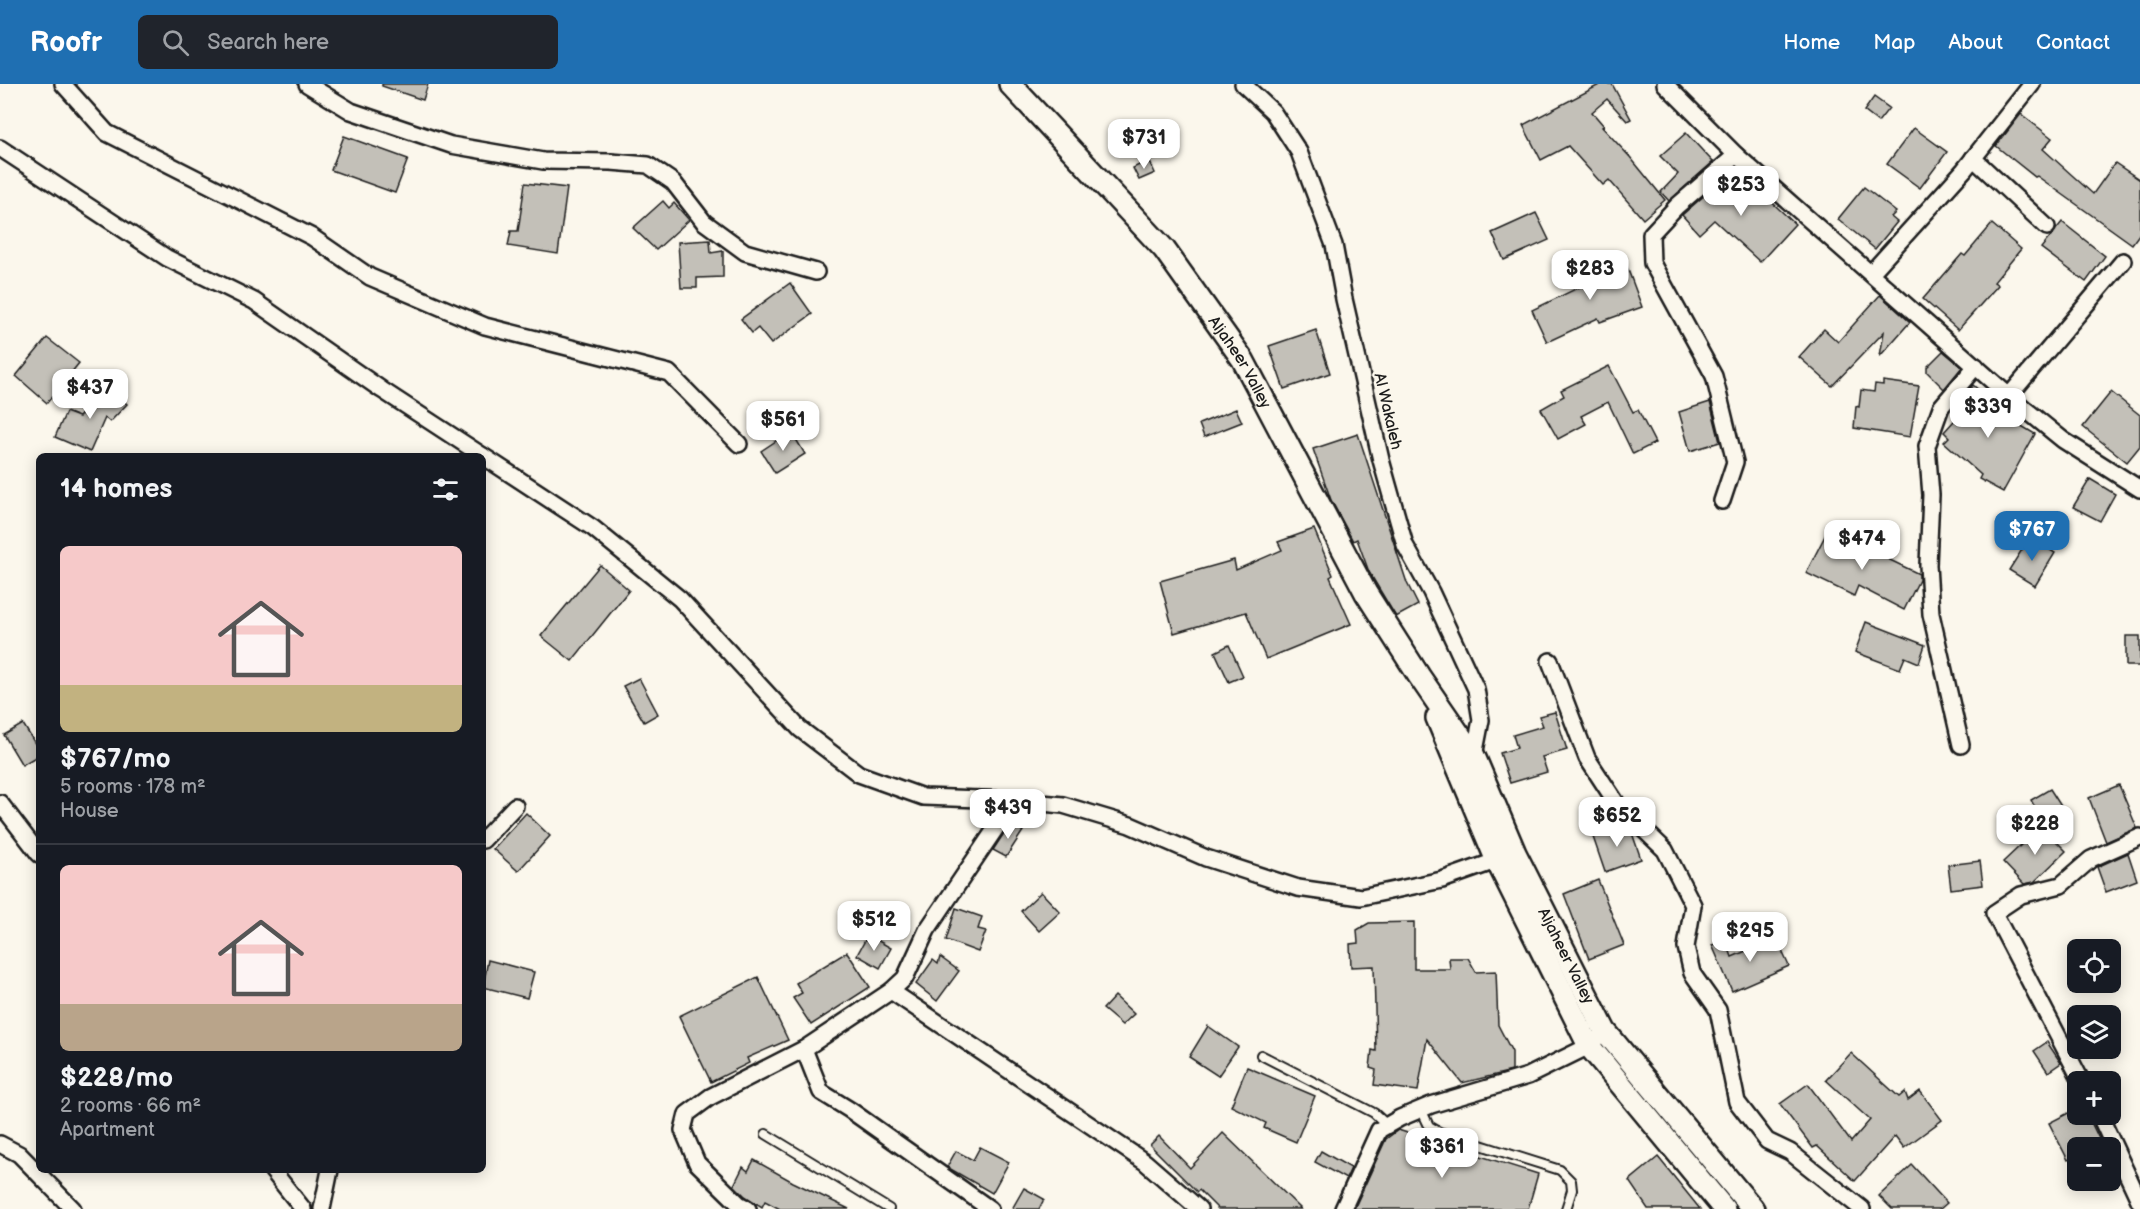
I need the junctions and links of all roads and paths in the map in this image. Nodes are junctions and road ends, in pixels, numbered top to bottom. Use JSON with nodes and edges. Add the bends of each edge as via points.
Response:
{"nodes":[{"id":1,"x":63,"y":84,"type":"edge"},
{"id":2,"x":307,"y":84,"type":"edge"},
{"id":3,"x":1010,"y":84,"type":"edge"},
{"id":4,"x":1243,"y":84,"type":"edge"},
{"id":5,"x":1665,"y":84,"type":"edge"},
{"id":6,"x":2032,"y":84,"type":"edge"},
{"id":7,"x":0,"y":148,"type":"edge"},
{"id":8,"x":1736,"y":155,"type":"junction"},
{"id":9,"x":1973,"y":159,"type":"junction"},
{"id":10,"x":2048,"y":227,"type":"dead end"},
{"id":11,"x":2123,"y":261,"type":"dead end"},
{"id":12,"x":816,"y":272,"type":"dead end"},
{"id":13,"x":1871,"y":273,"type":"junction"},
{"id":14,"x":1976,"y":366,"type":"junction"},
{"id":15,"x":2009,"y":396,"type":"junction"},
{"id":16,"x":739,"y":444,"type":"dead end"},
{"id":17,"x":478,"y":453,"type":"edge"},
{"id":18,"x":486,"y":458,"type":"edge"},
{"id":19,"x":2140,"y":489,"type":"edge"},
{"id":20,"x":1722,"y":501,"type":"dead end"},
{"id":21,"x":1550,"y":661,"type":"dead end"},
{"id":22,"x":1419,"y":676,"type":"junction"},
{"id":23,"x":1961,"y":745,"type":"dead end"},
{"id":24,"x":1474,"y":756,"type":"junction"},
{"id":25,"x":1010,"y":800,"type":"junction"},
{"id":26,"x":0,"y":803,"type":"edge"},
{"id":27,"x":515,"y":806,"type":"dead end"},
{"id":28,"x":6,"y":823,"type":"edge"},
{"id":29,"x":486,"y":837,"type":"edge"},
{"id":30,"x":2140,"y":837,"type":"edge"},
{"id":31,"x":36,"y":851,"type":"edge"},
{"id":32,"x":1506,"y":857,"type":"junction"},
{"id":33,"x":891,"y":991,"type":"junction"},
{"id":34,"x":1605,"y":1031,"type":"junction"},
{"id":35,"x":1589,"y":1046,"type":"junction"},
{"id":36,"x":804,"y":1049,"type":"junction"},
{"id":37,"x":1261,"y":1055,"type":"dead end"},
{"id":38,"x":2076,"y":1071,"type":"edge"},
{"id":39,"x":1421,"y":1109,"type":"junction"},
{"id":40,"x":1387,"y":1125,"type":"junction"},
{"id":41,"x":2104,"y":1125,"type":"edge"},
{"id":42,"x":766,"y":1134,"type":"dead end"},
{"id":43,"x":0,"y":1144,"type":"edge"},
{"id":44,"x":36,"y":1171,"type":"edge"},
{"id":45,"x":38,"y":1173,"type":"edge"},
{"id":46,"x":274,"y":1173,"type":"edge"},
{"id":47,"x":329,"y":1173,"type":"edge"},
{"id":48,"x":2140,"y":1202,"type":"edge"},
{"id":49,"x":73,"y":1209,"type":"edge"},
{"id":50,"x":303,"y":1209,"type":"edge"},
{"id":51,"x":322,"y":1209,"type":"edge"},
{"id":52,"x":748,"y":1209,"type":"edge"},
{"id":53,"x":889,"y":1209,"type":"edge"},
{"id":54,"x":990,"y":1209,"type":"edge"},
{"id":55,"x":1199,"y":1209,"type":"edge"},
{"id":56,"x":1343,"y":1209,"type":"edge"},
{"id":57,"x":1566,"y":1209,"type":"edge"},
{"id":58,"x":1724,"y":1209,"type":"edge"},
{"id":59,"x":1753,"y":1209,"type":"edge"},
{"id":60,"x":1862,"y":1209,"type":"edge"}],
"edges":[{"from":1,"to":16,"type":"street","via":[[107,133],[312,237],[370,277],[485,326],[669,373]]},
{"from":2,"to":12,"type":"street","via":[[351,111],[452,145],[543,161],[648,165],[673,182],[704,222],[745,252]]},
{"from":3,"to":22,"type":"street","name":"Aljaheer Valley","via":[[1164,249],[1243,360],[1366,593]]},
{"from":4,"to":24,"type":"street","name":"Al Wakaleh","via":[[1273,112],[1299,152],[1334,245],[1404,545],[1431,592],[1476,689],[1481,720]]},
{"from":5,"to":8,"type":"street"},
{"from":6,"to":9,"type":"street"},
{"from":7,"to":17,"type":"street","via":[[167,258],[254,301]]},
{"from":8,"to":13,"type":"street"},
{"from":8,"to":20,"type":"street","via":[[1651,234],[1652,263],[1714,376],[1735,462]]},
{"from":9,"to":10,"type":"street"},
{"from":9,"to":13,"type":"street"},
{"from":11,"to":15,"type":"street"},
{"from":13,"to":14,"type":"street"},
{"from":14,"to":15,"type":"street"},
{"from":14,"to":23,"type":"street","via":[[1941,407],[1927,446],[1931,614]]},
{"from":15,"to":19,"type":"street","via":[[2063,440]]},
{"from":18,"to":25,"type":"street","via":[[593,528],[680,599],[800,729],[859,774],[923,797]]},
{"from":21,"to":60,"type":"street","via":[[1587,758],[1617,804],[1665,850],[1693,904],[1686,947],[1692,973],[1718,1010],[1737,1102],[1767,1141],[1790,1152]]},
{"from":22,"to":24,"type":"street","name":"Aljaheer Valley"},
{"from":22,"to":32,"type":"street","name":"Aljaheer Valley"},
{"from":24,"to":32,"type":"street","name":"Aljaheer Valley"},
{"from":25,"to":32,"type":"street","via":[[1063,805],[1130,825],[1206,858],[1298,888],[1361,897],[1442,880]]},
{"from":25,"to":33,"type":"street","via":[[1002,819],[927,930],[905,978]]},
{"from":26,"to":28,"type":"street"},
{"from":27,"to":29,"type":"street"},
{"from":28,"to":31,"type":"street"},
{"from":30,"to":38,"type":"street","via":[[2091,859],[2061,885],[2021,895],[1994,914]]},
{"from":32,"to":34,"type":"street","name":"Aljaheer Valley"},
{"from":32,"to":35,"type":"street","name":"Aljaheer Valley"},
{"from":33,"to":36,"type":"street"},
{"from":33,"to":55,"type":"street","via":[[1145,1162]]},
{"from":34,"to":35,"type":"street"},
{"from":34,"to":59,"type":"street","name":"Aljaheer Valley"},
{"from":35,"to":39,"type":"street","via":[[1528,1076]]},
{"from":35,"to":58,"type":"street","name":"Aljaheer Valley"},
{"from":36,"to":52,"type":"street","via":[[710,1097],[687,1114],[683,1130],[697,1163]]},
{"from":36,"to":54,"type":"street","via":[[821,1092]]},
{"from":37,"to":40,"type":"lane","via":[[1374,1113]]},
{"from":39,"to":40,"type":"street"},
{"from":39,"to":57,"type":"lane","via":[[1429,1126],[1438,1132],[1560,1170],[1571,1181]]},
{"from":40,"to":56,"type":"street","via":[[1378,1130]]},
{"from":41,"to":48,"type":"street"},
{"from":42,"to":53,"type":"lane"},
{"from":43,"to":44,"type":"street","via":[[19,1154]]},
{"from":45,"to":49,"type":"street"},
{"from":46,"to":50,"type":"street"},
{"from":47,"to":51,"type":"street"}]}
